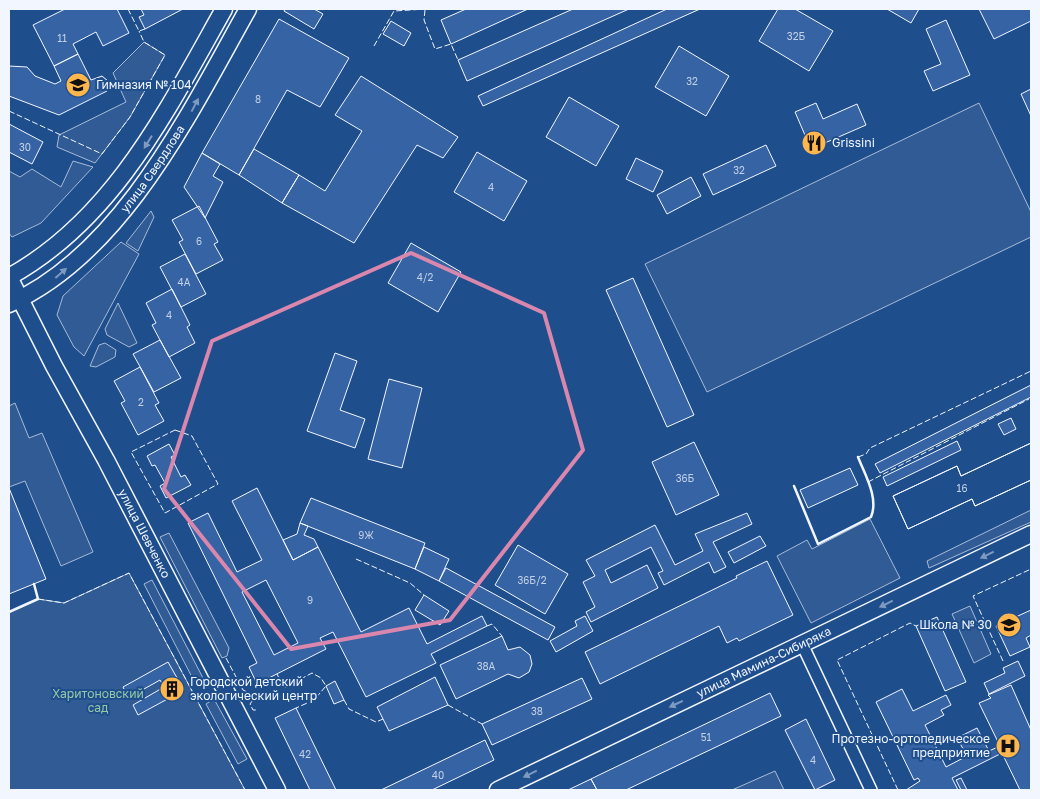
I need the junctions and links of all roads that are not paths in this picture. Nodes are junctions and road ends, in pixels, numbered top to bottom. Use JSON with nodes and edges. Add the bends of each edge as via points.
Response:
{"nodes":[{"id":1,"x":224,"y":9,"type":"edge"},
{"id":2,"x":248,"y":9,"type":"edge"},
{"id":3,"x":9,"y":277,"type":"edge"},
{"id":4,"x":15,"y":302,"type":"edge"},
{"id":5,"x":1031,"y":534,"type":"edge"},
{"id":6,"x":802,"y":644,"type":"junction"},
{"id":7,"x":277,"y":790,"type":"edge"},
{"id":8,"x":498,"y":790,"type":"edge"},
{"id":9,"x":871,"y":790,"type":"edge"}],
"edges":[{"from":1,"to":3,"type":"main road","name":"улица Свердлова","one_way":true,"via":[[158,125],[116,184],[68,236]]},
{"from":4,"to":2,"type":"main road","name":"улица Свердлова","one_way":true,"via":[[56,277],[81,255],[132,198],[186,122]]},
{"from":3,"to":4,"type":"main road","name":"улица Шевченко"},
{"from":4,"to":7,"type":"main road","name":"улица Шевченко"},
{"from":5,"to":6,"type":"main road","name":"улица Мамина-Сибиряка","one_way":true},
{"from":6,"to":8,"type":"main road","name":"улица Мамина-Сибиряка","one_way":true},
{"from":6,"to":9,"type":"street"}]}
